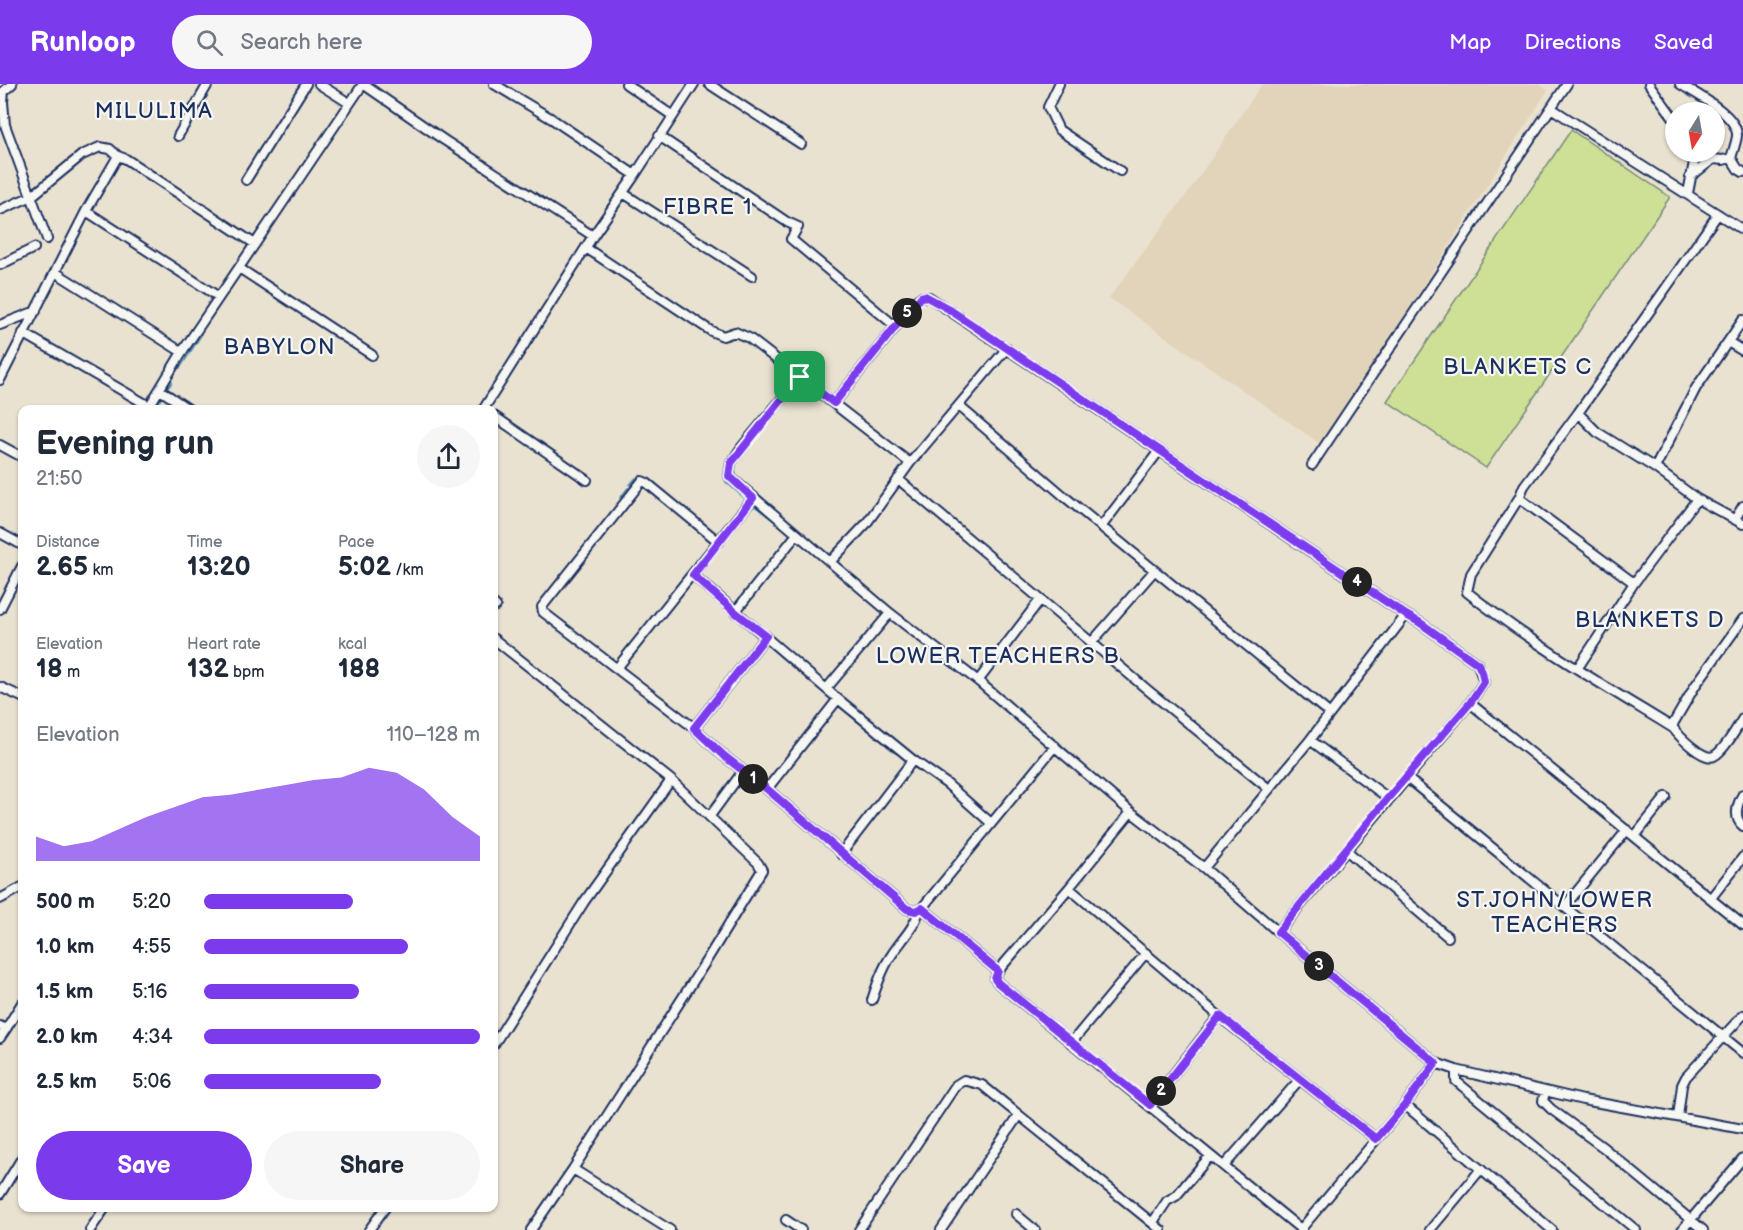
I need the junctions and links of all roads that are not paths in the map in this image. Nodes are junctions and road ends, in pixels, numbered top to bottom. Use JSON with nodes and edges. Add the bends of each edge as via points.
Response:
{"nodes":[{"id":1,"x":12,"y":84,"type":"edge"},
{"id":2,"x":208,"y":84,"type":"edge"},
{"id":3,"x":306,"y":84,"type":"edge"},
{"id":4,"x":319,"y":84,"type":"edge"},
{"id":5,"x":363,"y":84,"type":"edge"},
{"id":6,"x":494,"y":84,"type":"edge"},
{"id":7,"x":626,"y":84,"type":"edge"},
{"id":8,"x":694,"y":84,"type":"edge"},
{"id":9,"x":709,"y":84,"type":"edge"},
{"id":10,"x":1059,"y":84,"type":"edge"},
{"id":11,"x":1567,"y":84,"type":"edge"},
{"id":12,"x":1649,"y":84,"type":"edge"},
{"id":13,"x":1680,"y":84,"type":"edge"},
{"id":14,"x":350,"y":103,"type":"junction"},
{"id":15,"x":1665,"y":106,"type":"edge"},
{"id":16,"x":1551,"y":108,"type":"junction"},
{"id":17,"x":673,"y":116,"type":"junction"},
{"id":18,"x":3,"y":126,"type":"edge"},
{"id":19,"x":178,"y":136,"type":"dead end"},
{"id":20,"x":659,"y":136,"type":"junction"},
{"id":21,"x":801,"y":144,"type":"dead end"},
{"id":22,"x":118,"y":156,"type":"junction"},
{"id":23,"x":1731,"y":158,"type":"junction"},
{"id":24,"x":1694,"y":162,"type":"edge"},
{"id":25,"x":1120,"y":171,"type":"dead end"},
{"id":26,"x":1743,"y":172,"type":"edge"},
{"id":27,"x":635,"y":175,"type":"junction"},
{"id":28,"x":1690,"y":177,"type":"junction"},
{"id":29,"x":246,"y":180,"type":"dead end"},
{"id":30,"x":623,"y":194,"type":"junction"},
{"id":31,"x":1688,"y":194,"type":"junction"},
{"id":32,"x":32,"y":196,"type":"junction"},
{"id":33,"x":0,"y":210,"type":"edge"},
{"id":34,"x":86,"y":211,"type":"junction"},
{"id":35,"x":1718,"y":214,"type":"junction"},
{"id":36,"x":1743,"y":230,"type":"edge"},
{"id":37,"x":593,"y":236,"type":"junction"},
{"id":38,"x":47,"y":239,"type":"dead end"},
{"id":39,"x":255,"y":244,"type":"junction"},
{"id":40,"x":34,"y":248,"type":"dead end"},
{"id":41,"x":585,"y":248,"type":"junction"},
{"id":42,"x":0,"y":265,"type":"edge"},
{"id":43,"x":239,"y":268,"type":"junction"},
{"id":44,"x":55,"y":272,"type":"junction"},
{"id":45,"x":752,"y":276,"type":"dead end"},
{"id":46,"x":219,"y":297,"type":"junction"},
{"id":47,"x":36,"y":310,"type":"junction"},
{"id":48,"x":1743,"y":320,"type":"edge"},
{"id":49,"x":0,"y":326,"type":"edge"},
{"id":50,"x":896,"y":326,"type":"junction"},
{"id":51,"x":23,"y":333,"type":"junction"},
{"id":52,"x":1728,"y":342,"type":"junction"},
{"id":53,"x":1007,"y":348,"type":"junction"},
{"id":54,"x":1743,"y":351,"type":"edge"},
{"id":55,"x":182,"y":352,"type":"junction"},
{"id":56,"x":372,"y":356,"type":"dead end"},
{"id":57,"x":800,"y":377,"type":"junction"},
{"id":58,"x":0,"y":380,"type":"edge"},
{"id":59,"x":160,"y":390,"type":"junction"},
{"id":60,"x":834,"y":403,"type":"junction"},
{"id":61,"x":143,"y":405,"type":"edge"},
{"id":62,"x":150,"y":405,"type":"edge"},
{"id":63,"x":182,"y":405,"type":"edge"},
{"id":64,"x":486,"y":405,"type":"edge"},
{"id":65,"x":959,"y":406,"type":"junction"},
{"id":66,"x":1578,"y":413,"type":"junction"},
{"id":67,"x":498,"y":419,"type":"edge"},
{"id":68,"x":0,"y":445,"type":"edge"},
{"id":69,"x":1159,"y":452,"type":"junction"},
{"id":70,"x":18,"y":455,"type":"edge"},
{"id":71,"x":910,"y":463,"type":"junction"},
{"id":72,"x":1311,"y":465,"type":"dead end"},
{"id":73,"x":1655,"y":468,"type":"junction"},
{"id":74,"x":898,"y":479,"type":"junction"},
{"id":75,"x":587,"y":480,"type":"dead end"},
{"id":76,"x":753,"y":498,"type":"junction"},
{"id":77,"x":1518,"y":498,"type":"junction"},
{"id":78,"x":1697,"y":499,"type":"junction"},
{"id":79,"x":1743,"y":506,"type":"edge"},
{"id":80,"x":1735,"y":519,"type":"junction"},
{"id":81,"x":1743,"y":524,"type":"edge"},
{"id":82,"x":1101,"y":527,"type":"junction"},
{"id":83,"x":0,"y":532,"type":"edge"},
{"id":84,"x":797,"y":534,"type":"junction"},
{"id":85,"x":719,"y":542,"type":"junction"},
{"id":86,"x":18,"y":543,"type":"edge"},
{"id":87,"x":830,"y":562,"type":"junction"},
{"id":88,"x":1154,"y":571,"type":"junction"},
{"id":89,"x":18,"y":574,"type":"edge"},
{"id":90,"x":693,"y":575,"type":"junction"},
{"id":91,"x":1634,"y":583,"type":"junction"},
{"id":92,"x":1040,"y":600,"type":"junction"},
{"id":93,"x":0,"y":609,"type":"edge"},
{"id":94,"x":735,"y":612,"type":"junction"},
{"id":95,"x":890,"y":613,"type":"junction"},
{"id":96,"x":1406,"y":615,"type":"junction"},
{"id":97,"x":1743,"y":619,"type":"edge"},
{"id":98,"x":766,"y":636,"type":"junction"},
{"id":99,"x":498,"y":642,"type":"edge"},
{"id":100,"x":1092,"y":642,"type":"junction"},
{"id":101,"x":617,"y":668,"type":"junction"},
{"id":102,"x":1577,"y":669,"type":"junction"},
{"id":103,"x":978,"y":681,"type":"junction"},
{"id":104,"x":0,"y":687,"type":"edge"},
{"id":105,"x":827,"y":688,"type":"junction"},
{"id":106,"x":18,"y":695,"type":"edge"},
{"id":107,"x":838,"y":699,"type":"junction"},
{"id":108,"x":1470,"y":703,"type":"junction"},
{"id":109,"x":1329,"y":713,"type":"junction"},
{"id":110,"x":1743,"y":718,"type":"edge"},
{"id":111,"x":694,"y":728,"type":"junction"},
{"id":112,"x":1673,"y":728,"type":"junction"},
{"id":113,"x":1310,"y":740,"type":"junction"},
{"id":114,"x":1055,"y":746,"type":"junction"},
{"id":115,"x":913,"y":760,"type":"junction"},
{"id":116,"x":743,"y":771,"type":"junction"},
{"id":117,"x":1407,"y":777,"type":"junction"},
{"id":118,"x":671,"y":780,"type":"junction"},
{"id":119,"x":767,"y":789,"type":"junction"},
{"id":120,"x":1269,"y":789,"type":"junction"},
{"id":121,"x":1743,"y":794,"type":"edge"},
{"id":122,"x":1665,"y":797,"type":"dead end"},
{"id":123,"x":1388,"y":798,"type":"junction"},
{"id":124,"x":1131,"y":812,"type":"junction"},
{"id":125,"x":710,"y":816,"type":"junction"},
{"id":126,"x":991,"y":823,"type":"junction"},
{"id":127,"x":1743,"y":826,"type":"edge"},
{"id":128,"x":1627,"y":830,"type":"junction"},
{"id":129,"x":1635,"y":836,"type":"junction"},
{"id":130,"x":1346,"y":850,"type":"junction"},
{"id":131,"x":841,"y":854,"type":"junction"},
{"id":132,"x":1743,"y":857,"type":"edge"},
{"id":133,"x":1204,"y":868,"type":"junction"},
{"id":134,"x":1069,"y":888,"type":"junction"},
{"id":135,"x":18,"y":889,"type":"edge"},
{"id":136,"x":1712,"y":898,"type":"junction"},
{"id":137,"x":0,"y":899,"type":"edge"},
{"id":138,"x":1565,"y":906,"type":"junction"},
{"id":139,"x":921,"y":909,"type":"junction"},
{"id":140,"x":1743,"y":925,"type":"edge"},
{"id":141,"x":1278,"y":932,"type":"junction"},
{"id":142,"x":1448,"y":937,"type":"dead end"},
{"id":143,"x":1146,"y":953,"type":"junction"},
{"id":144,"x":998,"y":971,"type":"junction"},
{"id":145,"x":872,"y":1000,"type":"dead end"},
{"id":146,"x":18,"y":1008,"type":"edge"},
{"id":147,"x":1743,"y":1015,"type":"edge"},
{"id":148,"x":1220,"y":1016,"type":"junction"},
{"id":149,"x":3,"y":1028,"type":"edge"},
{"id":150,"x":1724,"y":1037,"type":"junction"},
{"id":151,"x":0,"y":1038,"type":"edge"},
{"id":152,"x":498,"y":1038,"type":"edge"},
{"id":153,"x":1071,"y":1043,"type":"junction"},
{"id":154,"x":1743,"y":1053,"type":"edge"},
{"id":155,"x":1436,"y":1063,"type":"junction"},
{"id":156,"x":1456,"y":1070,"type":"junction"},
{"id":157,"x":1300,"y":1079,"type":"junction"},
{"id":158,"x":1545,"y":1091,"type":"junction"},
{"id":159,"x":1150,"y":1105,"type":"junction"},
{"id":160,"x":1405,"y":1105,"type":"junction"},
{"id":161,"x":1018,"y":1116,"type":"junction"},
{"id":162,"x":1678,"y":1118,"type":"junction"},
{"id":163,"x":1743,"y":1129,"type":"edge"},
{"id":164,"x":1376,"y":1139,"type":"junction"},
{"id":165,"x":1210,"y":1156,"type":"junction"},
{"id":166,"x":1743,"y":1158,"type":"edge"},
{"id":167,"x":18,"y":1165,"type":"edge"},
{"id":168,"x":1224,"y":1166,"type":"junction"},
{"id":169,"x":573,"y":1169,"type":"junction"},
{"id":170,"x":1481,"y":1169,"type":"junction"},
{"id":171,"x":0,"y":1194,"type":"edge"},
{"id":172,"x":102,"y":1212,"type":"edge"},
{"id":173,"x":382,"y":1212,"type":"edge"},
{"id":174,"x":1016,"y":1214,"type":"dead end"},
{"id":175,"x":786,"y":1220,"type":"dead end"},
{"id":176,"x":1691,"y":1220,"type":"junction"},
{"id":177,"x":1153,"y":1222,"type":"junction"},
{"id":178,"x":90,"y":1230,"type":"edge"},
{"id":179,"x":369,"y":1230,"type":"edge"},
{"id":180,"x":531,"y":1230,"type":"edge"},
{"id":181,"x":670,"y":1230,"type":"edge"},
{"id":182,"x":801,"y":1230,"type":"edge"},
{"id":183,"x":859,"y":1230,"type":"edge"},
{"id":184,"x":941,"y":1230,"type":"edge"},
{"id":185,"x":1035,"y":1230,"type":"edge"},
{"id":186,"x":1161,"y":1230,"type":"edge"},
{"id":187,"x":1301,"y":1230,"type":"edge"},
{"id":188,"x":1430,"y":1230,"type":"edge"},
{"id":189,"x":1552,"y":1230,"type":"edge"},
{"id":190,"x":1636,"y":1230,"type":"edge"},
{"id":191,"x":1682,"y":1230,"type":"edge"},
{"id":192,"x":1703,"y":1230,"type":"edge"}],
"edges":[{"from":1,"to":18,"type":"street","via":[[4,91]]},
{"from":2,"to":19,"type":"street"},
{"from":3,"to":29,"type":"street"},
{"from":4,"to":14,"type":"street"},
{"from":5,"to":14,"type":"street"},
{"from":5,"to":37,"type":"street"},
{"from":6,"to":27,"type":"street"},
{"from":7,"to":17,"type":"street"},
{"from":8,"to":17,"type":"street"},
{"from":9,"to":21,"type":"street"},
{"from":10,"to":25,"type":"street","via":[[1048,107],[1059,130]]},
{"from":11,"to":16,"type":"street"},
{"from":12,"to":15,"type":"street"},
{"from":13,"to":23,"type":"street","via":[[1734,123],[1737,134]]},
{"from":14,"to":39,"type":"street"},
{"from":16,"to":31,"type":"street"},
{"from":16,"to":72,"type":"street"},
{"from":17,"to":20,"type":"street"},
{"from":18,"to":32,"type":"street"},
{"from":20,"to":27,"type":"street"},
{"from":20,"to":50,"type":"street","via":[[798,227],[791,239]]},
{"from":22,"to":32,"type":"street","via":[[100,147],[82,155]]},
{"from":22,"to":34,"type":"street"},
{"from":22,"to":39,"type":"street"},
{"from":23,"to":26,"type":"street"},
{"from":23,"to":28,"type":"street","via":[[1713,159]]},
{"from":24,"to":28,"type":"street"},
{"from":27,"to":30,"type":"street"},
{"from":28,"to":31,"type":"street"},
{"from":30,"to":37,"type":"street"},
{"from":30,"to":45,"type":"street"},
{"from":31,"to":35,"type":"street"},
{"from":32,"to":33,"type":"street"},
{"from":32,"to":38,"type":"street"},
{"from":34,"to":44,"type":"street"},
{"from":34,"to":46,"type":"street"},
{"from":35,"to":36,"type":"street"},
{"from":35,"to":66,"type":"street"},
{"from":37,"to":41,"type":"street"},
{"from":39,"to":43,"type":"street"},
{"from":40,"to":42,"type":"street"},
{"from":41,"to":57,"type":"street","via":[[711,331],[723,336],[735,332],[749,338]]},
{"from":41,"to":64,"type":"street"},
{"from":43,"to":46,"type":"street"},
{"from":43,"to":56,"type":"street"},
{"from":44,"to":47,"type":"street"},
{"from":44,"to":55,"type":"street"},
{"from":46,"to":55,"type":"street"},
{"from":47,"to":49,"type":"street"},
{"from":47,"to":51,"type":"street"},
{"from":48,"to":52,"type":"street"},
{"from":50,"to":53,"type":"street","via":[[925,296]]},
{"from":50,"to":60,"type":"street"},
{"from":51,"to":58,"type":"street"},
{"from":51,"to":61,"type":"street"},
{"from":52,"to":54,"type":"street"},
{"from":52,"to":73,"type":"street","via":[[1696,388]]},
{"from":53,"to":65,"type":"street"},
{"from":53,"to":69,"type":"street"},
{"from":55,"to":59,"type":"street"},
{"from":57,"to":60,"type":"street"},
{"from":57,"to":76,"type":"street","via":[[731,463],[729,476]]},
{"from":59,"to":62,"type":"street"},
{"from":59,"to":63,"type":"street"},
{"from":60,"to":71,"type":"street"},
{"from":65,"to":71,"type":"street"},
{"from":65,"to":82,"type":"street"},
{"from":66,"to":73,"type":"street","via":[[1597,432]]},
{"from":66,"to":77,"type":"street"},
{"from":67,"to":75,"type":"street"},
{"from":68,"to":70,"type":"street"},
{"from":69,"to":82,"type":"street"},
{"from":69,"to":96,"type":"street"},
{"from":71,"to":74,"type":"street"},
{"from":73,"to":78,"type":"street"},
{"from":74,"to":87,"type":"street","via":[[866,524]]},
{"from":74,"to":92,"type":"street"},
{"from":76,"to":84,"type":"street"},
{"from":76,"to":85,"type":"street"},
{"from":77,"to":91,"type":"street"},
{"from":77,"to":102,"type":"street","via":[[1471,574],[1467,592]]},
{"from":78,"to":80,"type":"street"},
{"from":78,"to":91,"type":"street"},
{"from":79,"to":80,"type":"street"},
{"from":80,"to":81,"type":"street"},
{"from":82,"to":88,"type":"street"},
{"from":83,"to":86,"type":"street"},
{"from":84,"to":87,"type":"street"},
{"from":84,"to":94,"type":"street"},
{"from":85,"to":90,"type":"street"},
{"from":85,"to":101,"type":"street","via":[[647,483],[642,481],[633,491],[542,607],[543,612]]},
{"from":87,"to":95,"type":"street"},
{"from":88,"to":100,"type":"street"},
{"from":88,"to":109,"type":"street"},
{"from":89,"to":93,"type":"street"},
{"from":90,"to":94,"type":"street"},
{"from":90,"to":101,"type":"street"},
{"from":91,"to":102,"type":"street"},
{"from":92,"to":100,"type":"street"},
{"from":92,"to":103,"type":"street"},
{"from":94,"to":98,"type":"street"},
{"from":95,"to":103,"type":"street"},
{"from":95,"to":105,"type":"street"},
{"from":96,"to":108,"type":"street","via":[[1478,664],[1484,682]]},
{"from":96,"to":109,"type":"street"},
{"from":97,"to":112,"type":"street","via":[[1695,686]]},
{"from":98,"to":105,"type":"street"},
{"from":98,"to":111,"type":"street"},
{"from":99,"to":118,"type":"street"},
{"from":100,"to":120,"type":"street"},
{"from":101,"to":111,"type":"street"},
{"from":102,"to":112,"type":"street"},
{"from":103,"to":114,"type":"street"},
{"from":104,"to":106,"type":"street"},
{"from":105,"to":107,"type":"street"},
{"from":107,"to":115,"type":"street"},
{"from":107,"to":119,"type":"street"},
{"from":108,"to":117,"type":"street"},
{"from":108,"to":128,"type":"street"},
{"from":109,"to":113,"type":"street"},
{"from":110,"to":112,"type":"street","via":[[1723,747],[1708,757]]},
{"from":111,"to":116,"type":"street"},
{"from":113,"to":120,"type":"street"},
{"from":113,"to":123,"type":"street"},
{"from":114,"to":124,"type":"street"},
{"from":114,"to":126,"type":"street"},
{"from":115,"to":126,"type":"street"},
{"from":115,"to":131,"type":"street"},
{"from":116,"to":119,"type":"street"},
{"from":116,"to":125,"type":"street"},
{"from":117,"to":123,"type":"street"},
{"from":117,"to":138,"type":"street"},
{"from":118,"to":125,"type":"street"},
{"from":118,"to":152,"type":"street","via":[[584,902]]},
{"from":119,"to":131,"type":"street"},
{"from":120,"to":133,"type":"street"},
{"from":121,"to":127,"type":"street","via":[[1736,814]]},
{"from":122,"to":129,"type":"street"},
{"from":123,"to":130,"type":"street"},
{"from":124,"to":133,"type":"street"},
{"from":124,"to":134,"type":"street"},
{"from":125,"to":169,"type":"street","via":[[762,870]]},
{"from":126,"to":139,"type":"street"},
{"from":128,"to":129,"type":"street"},
{"from":128,"to":138,"type":"street"},
{"from":129,"to":136,"type":"street"},
{"from":130,"to":141,"type":"street"},
{"from":130,"to":142,"type":"street"},
{"from":131,"to":139,"type":"street","via":[[907,909]]},
{"from":132,"to":136,"type":"street"},
{"from":133,"to":141,"type":"street"},
{"from":134,"to":143,"type":"street"},
{"from":134,"to":144,"type":"street"},
{"from":135,"to":137,"type":"street"},
{"from":136,"to":140,"type":"street"},
{"from":138,"to":150,"type":"street"},
{"from":139,"to":144,"type":"street"},
{"from":139,"to":145,"type":"street","via":[[891,956]]},
{"from":141,"to":155,"type":"street"},
{"from":143,"to":148,"type":"street"},
{"from":143,"to":153,"type":"street"},
{"from":144,"to":153,"type":"street","via":[[998,983]]},
{"from":146,"to":149,"type":"street"},
{"from":147,"to":150,"type":"street"},
{"from":148,"to":157,"type":"street"},
{"from":148,"to":159,"type":"street"},
{"from":149,"to":151,"type":"street"},
{"from":150,"to":154,"type":"street"},
{"from":150,"to":162,"type":"street","via":[[1686,1077]]},
{"from":153,"to":159,"type":"street"},
{"from":155,"to":156,"type":"street"},
{"from":155,"to":160,"type":"street"},
{"from":156,"to":158,"type":"street"},
{"from":156,"to":190,"type":"street","via":[[1456,1081]]},
{"from":157,"to":164,"type":"street"},
{"from":157,"to":168,"type":"street"},
{"from":158,"to":162,"type":"street"},
{"from":158,"to":176,"type":"street","via":[[1543,1101],[1551,1109]]},
{"from":159,"to":165,"type":"street"},
{"from":160,"to":164,"type":"street"},
{"from":160,"to":170,"type":"street"},
{"from":161,"to":177,"type":"street"},
{"from":161,"to":183,"type":"street","via":[[982,1085],[964,1080],[956,1085]]},
{"from":161,"to":184,"type":"street"},
{"from":162,"to":163,"type":"street"},
{"from":164,"to":187,"type":"street"},
{"from":165,"to":168,"type":"street"},
{"from":165,"to":177,"type":"street","via":[[1176,1196],[1167,1201]]},
{"from":166,"to":176,"type":"street"},
{"from":167,"to":171,"type":"street"},
{"from":168,"to":187,"type":"street"},
{"from":169,"to":180,"type":"street"},
{"from":169,"to":181,"type":"street"},
{"from":170,"to":188,"type":"street"},
{"from":170,"to":189,"type":"street"},
{"from":172,"to":178,"type":"street"},
{"from":173,"to":179,"type":"street"},
{"from":174,"to":185,"type":"street"},
{"from":175,"to":182,"type":"street"},
{"from":176,"to":191,"type":"street"},
{"from":176,"to":192,"type":"street"},
{"from":177,"to":186,"type":"street"}]}
